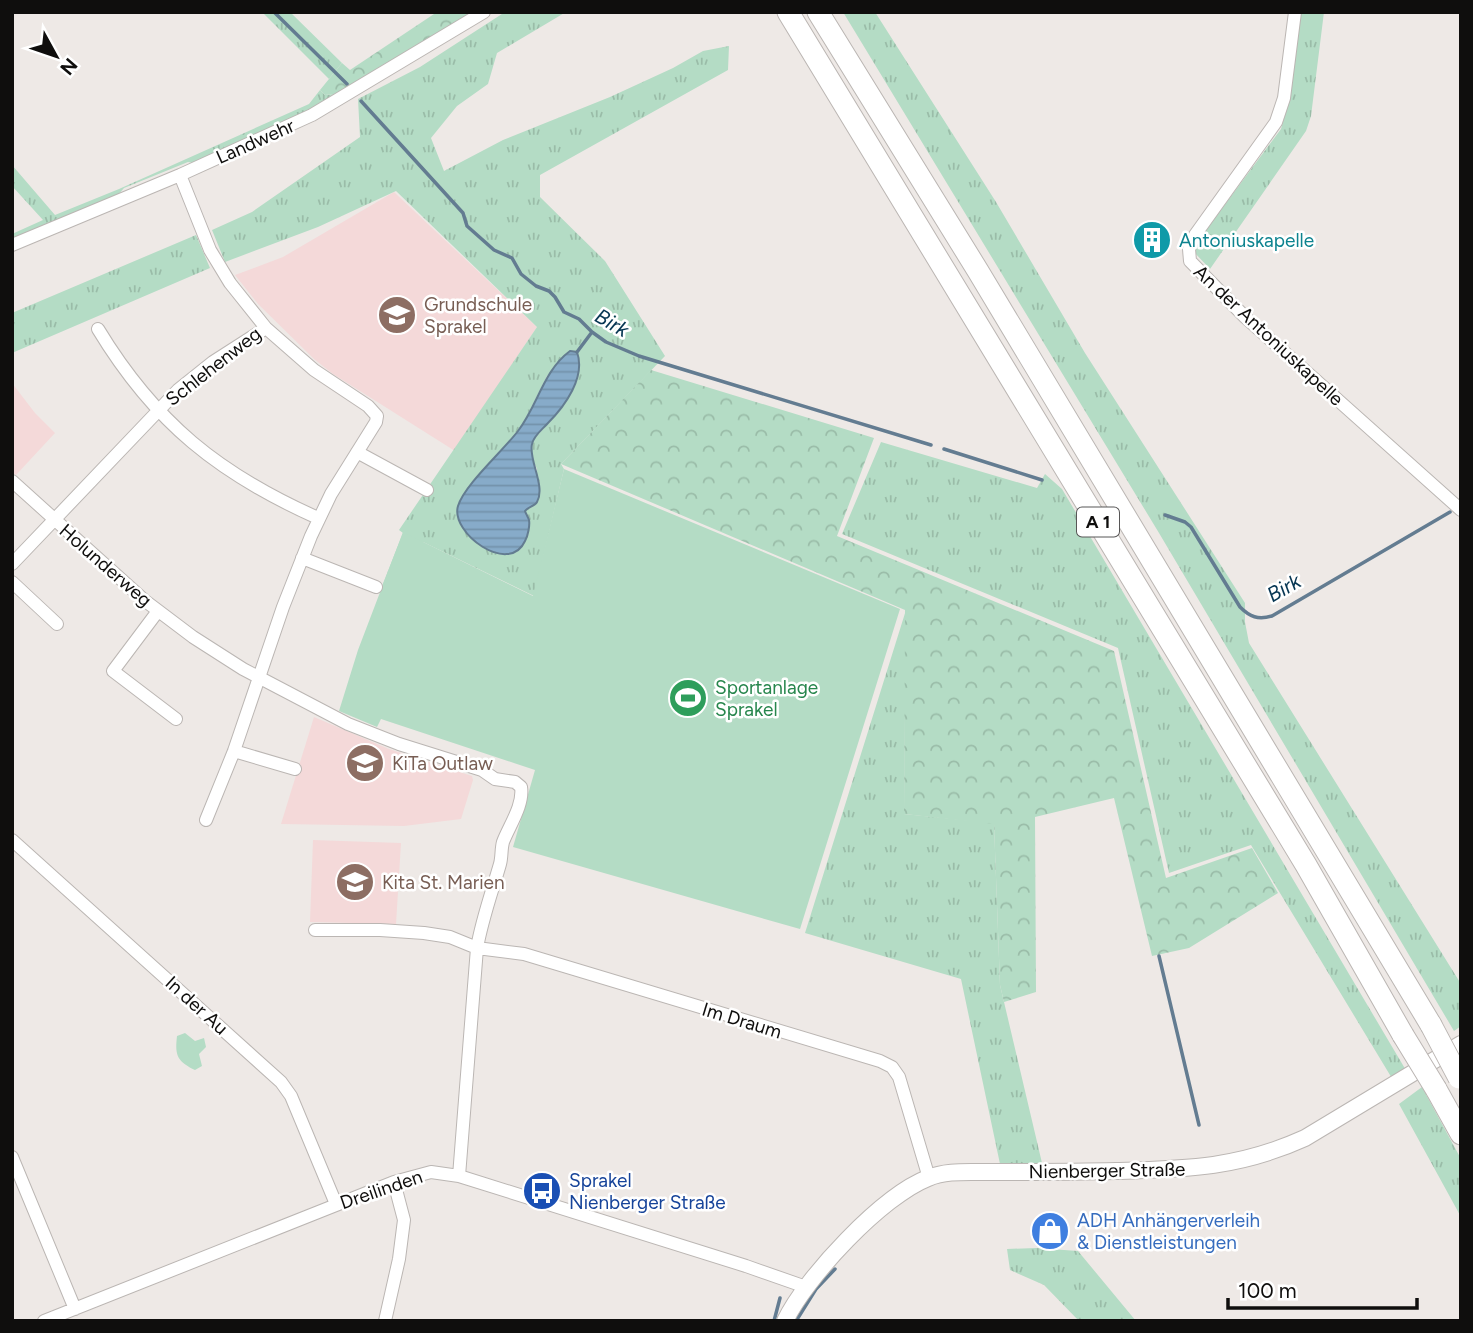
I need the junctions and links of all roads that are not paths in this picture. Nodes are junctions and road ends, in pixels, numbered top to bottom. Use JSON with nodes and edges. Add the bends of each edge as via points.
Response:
{"nodes":[{"id":1,"x":484,"y":12,"type":"edge"},
{"id":2,"x":788,"y":12,"type":"edge"},
{"id":3,"x":818,"y":12,"type":"edge"},
{"id":4,"x":1295,"y":12,"type":"edge"},
{"id":5,"x":180,"y":175,"type":"junction"},
{"id":6,"x":12,"y":244,"type":"edge"},
{"id":7,"x":266,"y":328,"type":"junction"},
{"id":8,"x":98,"y":329,"type":"dead end"},
{"id":9,"x":157,"y":410,"type":"junction"},
{"id":10,"x":357,"y":452,"type":"junction"},
{"id":11,"x":12,"y":481,"type":"edge"},
{"id":12,"x":427,"y":490,"type":"dead end"},
{"id":13,"x":1461,"y":510,"type":"edge"},
{"id":14,"x":318,"y":518,"type":"junction"},
{"id":15,"x":54,"y":520,"type":"junction"},
{"id":16,"x":302,"y":558,"type":"junction"},
{"id":17,"x":12,"y":564,"type":"edge"},
{"id":18,"x":12,"y":582,"type":"edge"},
{"id":19,"x":376,"y":587,"type":"dead end"},
{"id":20,"x":158,"y":611,"type":"junction"},
{"id":21,"x":57,"y":624,"type":"dead end"},
{"id":22,"x":259,"y":678,"type":"junction"},
{"id":23,"x":176,"y":719,"type":"dead end"},
{"id":24,"x":234,"y":751,"type":"junction"},
{"id":25,"x":295,"y":769,"type":"dead end"},
{"id":26,"x":206,"y":820,"type":"dead end"},
{"id":27,"x":12,"y":840,"type":"edge"},
{"id":28,"x":315,"y":930,"type":"dead end"},
{"id":29,"x":477,"y":948,"type":"junction"},
{"id":30,"x":1461,"y":1044,"type":"edge"},
{"id":31,"x":1460,"y":1079,"type":"edge"},
{"id":32,"x":1461,"y":1134,"type":"edge"},
{"id":33,"x":12,"y":1157,"type":"edge"},
{"id":34,"x":459,"y":1176,"type":"junction"},
{"id":35,"x":929,"y":1178,"type":"junction"},
{"id":36,"x":394,"y":1182,"type":"junction"},
{"id":37,"x":335,"y":1204,"type":"junction"},
{"id":38,"x":806,"y":1287,"type":"junction"},
{"id":39,"x":75,"y":1309,"type":"junction"},
{"id":40,"x":44,"y":1321,"type":"edge"},
{"id":41,"x":385,"y":1321,"type":"edge"},
{"id":42,"x":785,"y":1321,"type":"edge"}],
"edges":[{"from":1,"to":5,"type":"street","name":"Landwehr","via":[[312,115]]},
{"from":2,"to":32,"type":"highway","number":"A 1","bridge":true,"via":[[1306,865]]},
{"from":3,"to":31,"type":"highway","number":"A 1","bridge":true},
{"from":4,"to":13,"type":"street","name":"An der Antoniuskapelle","via":[[1284,98],[1276,121],[1195,235],[1190,261],[1255,326]]},
{"from":5,"to":6,"type":"street","name":"Landwehr"},
{"from":5,"to":7,"type":"street","name":"Schlehenweg","via":[[210,250]]},
{"from":7,"to":9,"type":"street","name":"Schlehenweg","via":[[206,367]]},
{"from":7,"to":10,"type":"street","via":[[314,370],[375,413],[376,422]]},
{"from":8,"to":9,"type":"street","name":"Schlehenweg"},
{"from":9,"to":14,"type":"street","via":[[200,450],[245,482]]},
{"from":9,"to":15,"type":"street","name":"Schlehenweg"},
{"from":10,"to":12,"type":"street"},
{"from":10,"to":14,"type":"street"},
{"from":11,"to":15,"type":"street","name":"Holunderweg"},
{"from":14,"to":16,"type":"street"},
{"from":15,"to":17,"type":"street","name":"Holunderweg"},
{"from":15,"to":20,"type":"street","name":"Holunderweg"},
{"from":16,"to":19,"type":"street"},
{"from":16,"to":22,"type":"street"},
{"from":18,"to":21,"type":"street"},
{"from":20,"to":22,"type":"street","name":"Holunderweg"},
{"from":20,"to":23,"type":"street","name":"Holunderweg","via":[[113,671]]},
{"from":22,"to":24,"type":"street"},
{"from":22,"to":29,"type":"street","name":"Holunderweg","via":[[348,724],[518,784],[522,795],[503,841]]},
{"from":24,"to":25,"type":"street"},
{"from":24,"to":26,"type":"street"},
{"from":27,"to":37,"type":"street","name":"In der Au","via":[[281,1082]]},
{"from":28,"to":29,"type":"street","name":"Im Draum","via":[[424,933]]},
{"from":29,"to":34,"type":"street"},
{"from":29,"to":35,"type":"street","name":"Im Draum","via":[[553,962],[886,1064],[902,1084]]},
{"from":30,"to":35,"type":"street","name":"Nienberger Straße","via":[[1305,1138],[1244,1161],[1194,1169],[948,1173]]},
{"from":33,"to":39,"type":"street"},
{"from":34,"to":36,"type":"street","name":"Dreilinden","via":[[431,1172]]},
{"from":34,"to":38,"type":"street","name":"Dreilinden"},
{"from":35,"to":38,"type":"street","name":"Nienberger Straße","via":[[889,1202]]},
{"from":36,"to":37,"type":"street","name":"Dreilinden"},
{"from":36,"to":41,"type":"street","via":[[404,1220]]},
{"from":37,"to":39,"type":"street","name":"Dreilinden"},
{"from":38,"to":42,"type":"street","name":"Nienberger Straße"},
{"from":39,"to":40,"type":"street","name":"Dreilinden"}]}
